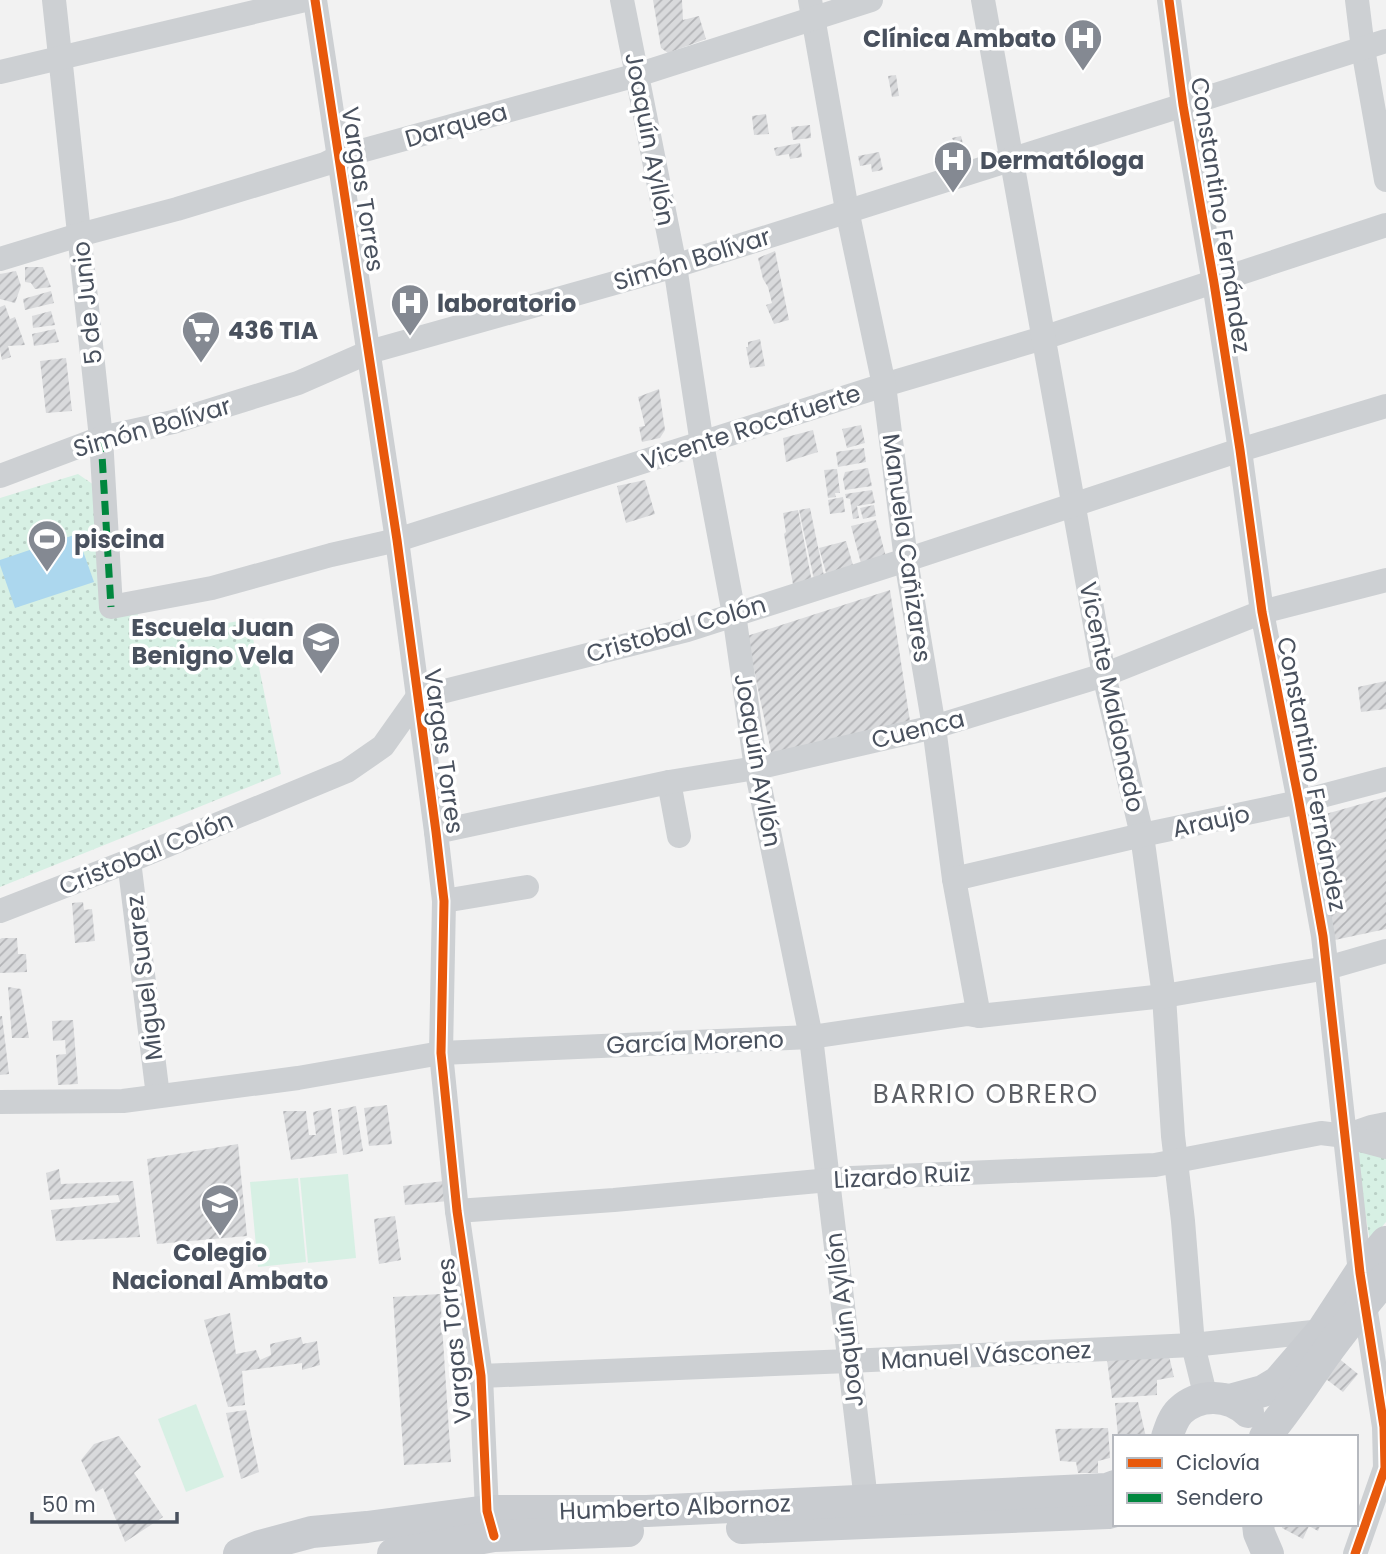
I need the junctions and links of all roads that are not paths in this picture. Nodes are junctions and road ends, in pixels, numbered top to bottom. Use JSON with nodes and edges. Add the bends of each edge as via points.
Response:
{"nodes":[{"id":1,"x":54,"y":0,"type":"edge"},
{"id":2,"x":305,"y":0,"type":"edge"},
{"id":3,"x":315,"y":0,"type":"edge"},
{"id":4,"x":622,"y":0,"type":"edge"},
{"id":5,"x":871,"y":0,"type":"edge"},
{"id":6,"x":983,"y":0,"type":"edge"},
{"id":7,"x":1169,"y":0,"type":"edge"},
{"id":8,"x":1357,"y":0,"type":"edge"},
{"id":9,"x":812,"y":10,"type":"edge"},
{"id":10,"x":1375,"y":45,"type":"edge"},
{"id":11,"x":60,"y":58,"type":"junction"},
{"id":12,"x":0,"y":72,"type":"edge"},
{"id":13,"x":637,"y":75,"type":"junction"},
{"id":14,"x":1183,"y":105,"type":"junction"},
{"id":15,"x":339,"y":157,"type":"junction"},
{"id":16,"x":1010,"y":159,"type":"junction"},
{"id":17,"x":1386,"y":180,"type":"edge"},
{"id":18,"x":847,"y":210,"type":"junction"},
{"id":19,"x":1386,"y":225,"type":"edge"},
{"id":20,"x":79,"y":235,"type":"junction"},
{"id":21,"x":0,"y":259,"type":"edge"},
{"id":22,"x":675,"y":266,"type":"junction"},
{"id":23,"x":1214,"y":283,"type":"junction"},
{"id":24,"x":1043,"y":338,"type":"junction"},
{"id":25,"x":369,"y":352,"type":"junction"},
{"id":26,"x":884,"y":385,"type":"junction"},
{"id":27,"x":1386,"y":406,"type":"edge"},
{"id":28,"x":101,"y":438,"type":"junction"},
{"id":29,"x":702,"y":444,"type":"junction"},
{"id":30,"x":1240,"y":450,"type":"junction"},
{"id":31,"x":0,"y":476,"type":"edge"},
{"id":32,"x":1073,"y":505,"type":"junction"},
{"id":33,"x":397,"y":540,"type":"junction"},
{"id":34,"x":906,"y":560,"type":"junction"},
{"id":35,"x":1386,"y":579,"type":"edge"},
{"id":36,"x":111,"y":607,"type":"joint"},
{"id":37,"x":1262,"y":612,"type":"junction"},
{"id":38,"x":734,"y":614,"type":"junction"},
{"id":39,"x":1104,"y":675,"type":"junction"},
{"id":40,"x":417,"y":698,"type":"junction"},
{"id":41,"x":934,"y":727,"type":"junction"},
{"id":42,"x":756,"y":768,"type":"junction"},
{"id":43,"x":1386,"y":779,"type":"edge"},
{"id":44,"x":669,"y":782,"type":"junction"},
{"id":45,"x":1299,"y":802,"type":"junction"},
{"id":46,"x":436,"y":832,"type":"junction"},
{"id":47,"x":1142,"y":835,"type":"junction"},
{"id":48,"x":678,"y":836,"type":"dead end"},
{"id":49,"x":129,"y":861,"type":"junction"},
{"id":50,"x":954,"y":879,"type":"junction"},
{"id":51,"x":527,"y":887,"type":"dead end"},
{"id":52,"x":444,"y":901,"type":"junction"},
{"id":53,"x":0,"y":911,"type":"edge"},
{"id":54,"x":1386,"y":951,"type":"edge"},
{"id":55,"x":1326,"y":968,"type":"junction"},
{"id":56,"x":1164,"y":996,"type":"junction"},
{"id":57,"x":979,"y":1016,"type":"junction"},
{"id":58,"x":811,"y":1037,"type":"junction"},
{"id":59,"x":441,"y":1052,"type":"junction"},
{"id":60,"x":158,"y":1096,"type":"junction"},
{"id":61,"x":0,"y":1102,"type":"edge"},
{"id":62,"x":1386,"y":1124,"type":"edge"},
{"id":63,"x":1345,"y":1136,"type":"junction"},
{"id":64,"x":1386,"y":1147,"type":"edge"},
{"id":65,"x":1177,"y":1162,"type":"junction"},
{"id":66,"x":828,"y":1180,"type":"junction"},
{"id":67,"x":457,"y":1211,"type":"junction"},
{"id":68,"x":1386,"y":1242,"type":"edge"},
{"id":69,"x":1370,"y":1285,"type":"edge"},
{"id":70,"x":1322,"y":1331,"type":"junction"},
{"id":71,"x":1193,"y":1345,"type":"junction"},
{"id":72,"x":849,"y":1362,"type":"junction"},
{"id":73,"x":481,"y":1376,"type":"junction"},
{"id":74,"x":1218,"y":1399,"type":"junction"},
{"id":75,"x":1168,"y":1435,"type":"edge"},
{"id":76,"x":1262,"y":1435,"type":"edge"},
{"id":77,"x":1265,"y":1435,"type":"edge"},
{"id":78,"x":1113,"y":1487,"type":"edge"},
{"id":79,"x":866,"y":1512,"type":"junction"},
{"id":80,"x":1113,"y":1512,"type":"edge"},
{"id":81,"x":491,"y":1524,"type":"junction"},
{"id":82,"x":239,"y":1554,"type":"edge"},
{"id":83,"x":393,"y":1554,"type":"edge"},
{"id":84,"x":1355,"y":1554,"type":"edge"}],
"edges":[{"from":1,"to":11,"type":"street","name":"5 de Junio"},
{"from":2,"to":11,"type":"street"},
{"from":3,"to":15,"type":"street","name":"Vargas Torres"},
{"from":4,"to":13,"type":"street","name":"Joaquín Ayllón"},
{"from":5,"to":9,"type":"street","name":"Darquea"},
{"from":6,"to":16,"type":"street","name":"Vicente Maldonado"},
{"from":7,"to":14,"type":"street","name":"Constantino Fernández"},
{"from":8,"to":10,"type":"street"},
{"from":9,"to":13,"type":"street","name":"Darquea"},
{"from":9,"to":18,"type":"street","name":"Manuela Cañizares"},
{"from":10,"to":14,"type":"street","name":"Simón Bolívar"},
{"from":10,"to":17,"type":"street"},
{"from":11,"to":12,"type":"street"},
{"from":11,"to":20,"type":"street","name":"5 de Junio"},
{"from":13,"to":15,"type":"street","name":"Darquea"},
{"from":13,"to":22,"type":"street","name":"Joaquín Ayllón"},
{"from":14,"to":16,"type":"street","name":"Simón Bolívar"},
{"from":14,"to":23,"type":"street","name":"Constantino Fernández"},
{"from":15,"to":20,"type":"street","name":"Darquea"},
{"from":15,"to":25,"type":"street","name":"Vargas Torres"},
{"from":16,"to":18,"type":"street","name":"Simón Bolívar"},
{"from":16,"to":24,"type":"street","name":"Vicente Maldonado"},
{"from":18,"to":22,"type":"street","name":"Simón Bolívar"},
{"from":18,"to":26,"type":"street","name":"Manuela Cañizares"},
{"from":19,"to":23,"type":"street","name":"Vicente Rocafuerte"},
{"from":20,"to":21,"type":"street","name":"Darquea"},
{"from":20,"to":28,"type":"street","name":"5 de Junio"},
{"from":22,"to":25,"type":"street","name":"Simón Bolívar"},
{"from":22,"to":29,"type":"street","name":"Joaquín Ayllón"},
{"from":23,"to":24,"type":"street","name":"Vicente Rocafuerte"},
{"from":23,"to":30,"type":"street","name":"Constantino Fernández"},
{"from":24,"to":26,"type":"street","name":"Vicente Rocafuerte"},
{"from":24,"to":32,"type":"street","name":"Vicente Maldonado"},
{"from":25,"to":28,"type":"street","name":"Simón Bolívar","via":[[287,387],[173,422]]},
{"from":25,"to":33,"type":"street","name":"Vargas Torres"},
{"from":26,"to":29,"type":"street","name":"Vicente Rocafuerte"},
{"from":26,"to":34,"type":"street","name":"Manuela Cañizares"},
{"from":27,"to":30,"type":"street","name":"Cristobal Colón"},
{"from":28,"to":31,"type":"street","name":"Simón Bolívar"},
{"from":28,"to":36,"type":"street","name":"5 de Junio"},
{"from":29,"to":33,"type":"street","name":"Vicente Rocafuerte"},
{"from":29,"to":38,"type":"street","name":"Joaquín Ayllón"},
{"from":30,"to":32,"type":"street","name":"Cristobal Colón"},
{"from":30,"to":37,"type":"street","name":"Constantino Fernández"},
{"from":32,"to":34,"type":"street","name":"Cristobal Colón"},
{"from":32,"to":39,"type":"street","name":"Vicente Maldonado"},
{"from":33,"to":36,"type":"street","name":"Vicente Rocafuerte","via":[[212,588]]},
{"from":33,"to":40,"type":"street","name":"Vargas Torres"},
{"from":34,"to":38,"type":"street","name":"Cristobal Colón"},
{"from":34,"to":41,"type":"street","name":"Manuela Cañizares"},
{"from":35,"to":37,"type":"street","name":"Cuenca"},
{"from":37,"to":39,"type":"street","name":"Cuenca"},
{"from":37,"to":45,"type":"street","name":"Constantino Fernández"},
{"from":38,"to":40,"type":"street","name":"Cristobal Colón"},
{"from":38,"to":42,"type":"street","name":"Joaquín Ayllón"},
{"from":39,"to":41,"type":"street","name":"Cuenca"},
{"from":39,"to":47,"type":"street","name":"Vicente Maldonado"},
{"from":40,"to":46,"type":"street","name":"Vargas Torres"},
{"from":40,"to":49,"type":"street","name":"Cristobal Colón","via":[[383,746],[347,771]]},
{"from":41,"to":42,"type":"street","name":"Cuenca"},
{"from":41,"to":50,"type":"street","name":"Manuela Cañizares"},
{"from":42,"to":44,"type":"street","name":"Cuenca"},
{"from":42,"to":58,"type":"street","name":"Joaquín Ayllón"},
{"from":43,"to":45,"type":"street","name":"Araujo"},
{"from":44,"to":46,"type":"street","name":"Cuenca"},
{"from":44,"to":48,"type":"street"},
{"from":45,"to":47,"type":"street","name":"Araujo"},
{"from":45,"to":55,"type":"street","name":"Constantino Fernández"},
{"from":46,"to":52,"type":"street","name":"Vargas Torres"},
{"from":47,"to":50,"type":"street","name":"Araujo"},
{"from":47,"to":56,"type":"street","name":"Vicente Maldonado"},
{"from":49,"to":53,"type":"street","name":"Cristobal Colón"},
{"from":49,"to":60,"type":"street","name":"Miguel Suarez"},
{"from":50,"to":57,"type":"street","name":"Manuela Cañizares"},
{"from":51,"to":52,"type":"street"},
{"from":52,"to":59,"type":"street","name":"Vargas Torres"},
{"from":54,"to":55,"type":"street","name":"García Moreno"},
{"from":55,"to":56,"type":"street","name":"García Moreno"},
{"from":55,"to":63,"type":"street","name":"Constantino Fernández"},
{"from":56,"to":57,"type":"street","name":"García Moreno"},
{"from":56,"to":65,"type":"street","name":"Vicente Maldonado"},
{"from":57,"to":58,"type":"street","name":"García Moreno"},
{"from":58,"to":59,"type":"street","name":"García Moreno"},
{"from":58,"to":66,"type":"street","name":"Joaquín Ayllón"},
{"from":59,"to":60,"type":"street","name":"García Moreno","via":[[298,1078]]},
{"from":59,"to":67,"type":"street","name":"Vargas Torres"},
{"from":60,"to":61,"type":"street","name":"García Moreno","via":[[123,1101]]},
{"from":62,"to":63,"type":"street","name":"Lizardo Ruiz"},
{"from":63,"to":64,"type":"street","name":"Lizardo Ruiz"},
{"from":63,"to":65,"type":"street","name":"Lizardo Ruiz","via":[[1321,1133]]},
{"from":63,"to":69,"type":"street","name":"Constantino Fernández"},
{"from":65,"to":66,"type":"street","name":"Lizardo Ruiz"},
{"from":65,"to":71,"type":"street","name":"Vicente Maldonado"},
{"from":66,"to":67,"type":"street","name":"Lizardo Ruiz"},
{"from":66,"to":72,"type":"street","name":"Joaquín Ayllón"},
{"from":67,"to":73,"type":"street","name":"Vargas Torres"},
{"from":68,"to":69,"type":"main road"},
{"from":69,"to":70,"type":"main road"},
{"from":69,"to":77,"type":"main road","via":[[1291,1405]]},
{"from":69,"to":84,"type":"street","name":"Constantino Fernández","via":[[1385,1468]]},
{"from":70,"to":71,"type":"street","name":"Manuel Vásconez"},
{"from":70,"to":74,"type":"main road","via":[[1278,1382],[1263,1391]]},
{"from":71,"to":72,"type":"street","name":"Manuel Vásconez"},
{"from":71,"to":74,"type":"street","name":"Vicente Maldonado"},
{"from":72,"to":73,"type":"street","name":"Manuel Vásconez"},
{"from":72,"to":79,"type":"street","name":"Joaquín Ayllón"},
{"from":73,"to":81,"type":"street","name":"Vargas Torres"},
{"from":74,"to":75,"type":"main road","via":[[1192,1403],[1180,1412]]},
{"from":74,"to":76,"type":"main road","via":[[1242,1407]]},
{"from":78,"to":79,"type":"main road","name":"Humberto Albornoz"},
{"from":79,"to":80,"type":"main road","name":"Humberto Albornoz"},
{"from":79,"to":81,"type":"main road","name":"Humberto Albornoz"},
{"from":81,"to":82,"type":"main road","name":"Humberto Albornoz","via":[[312,1532]]},
{"from":81,"to":83,"type":"main road","name":"Humberto Albornoz"}]}
